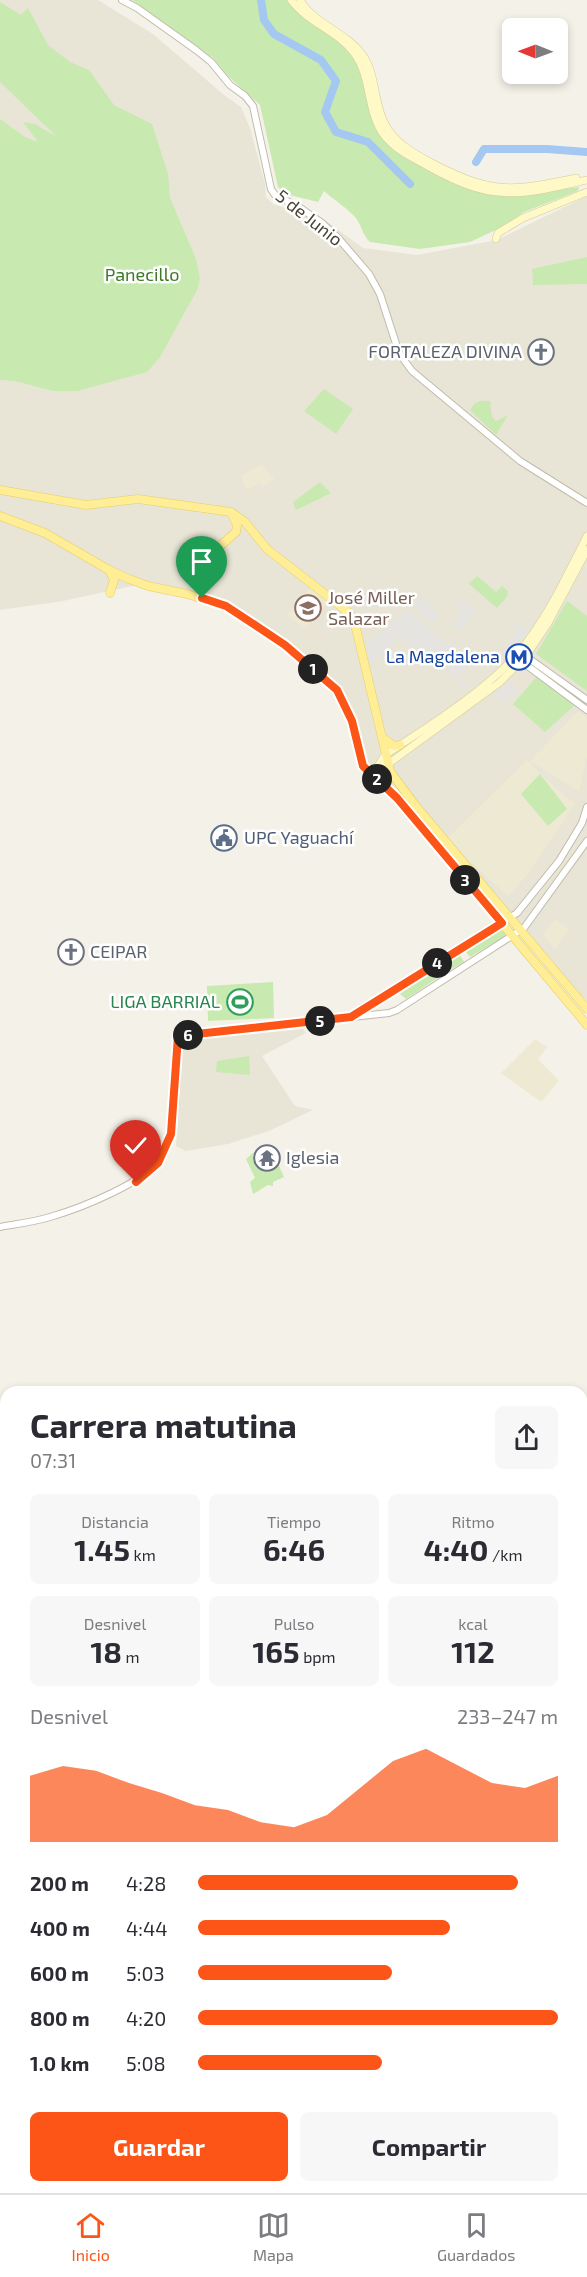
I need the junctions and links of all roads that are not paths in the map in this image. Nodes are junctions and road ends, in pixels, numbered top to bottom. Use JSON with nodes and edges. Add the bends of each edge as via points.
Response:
{"nodes":[{"id":1,"x":122,"y":0,"type":"edge"},
{"id":2,"x":291,"y":0,"type":"edge"},
{"id":3,"x":300,"y":0,"type":"edge"},
{"id":4,"x":587,"y":178,"type":"edge"},
{"id":5,"x":587,"y":192,"type":"edge"},
{"id":6,"x":496,"y":239,"type":"dead end"},
{"id":7,"x":0,"y":490,"type":"edge"},
{"id":8,"x":587,"y":503,"type":"edge"},
{"id":9,"x":231,"y":512,"type":"junction"},
{"id":10,"x":0,"y":516,"type":"edge"},
{"id":11,"x":587,"y":536,"type":"edge"},
{"id":12,"x":220,"y":546,"type":"dead end"},
{"id":13,"x":587,"y":550,"type":"edge"},
{"id":14,"x":109,"y":570,"type":"junction"},
{"id":15,"x":110,"y":594,"type":"dead end"},
{"id":16,"x":517,"y":653,"type":"junction"},
{"id":17,"x":524,"y":659,"type":"junction"},
{"id":18,"x":500,"y":670,"type":"junction"},
{"id":19,"x":507,"y":676,"type":"junction"},
{"id":20,"x":587,"y":700,"type":"edge"},
{"id":21,"x":587,"y":710,"type":"edge"},
{"id":22,"x":380,"y":733,"type":"junction"},
{"id":23,"x":400,"y":745,"type":"junction"},
{"id":24,"x":385,"y":755,"type":"junction"},
{"id":25,"x":388,"y":764,"type":"junction"},
{"id":26,"x":378,"y":766,"type":"junction"},
{"id":27,"x":366,"y":770,"type":"junction"},
{"id":28,"x":587,"y":807,"type":"edge"},
{"id":29,"x":587,"y":841,"type":"edge"},
{"id":30,"x":510,"y":918,"type":"junction"},
{"id":31,"x":502,"y":923,"type":"junction"},
{"id":32,"x":521,"y":931,"type":"junction"},
{"id":33,"x":512,"y":936,"type":"junction"},
{"id":34,"x":587,"y":1009,"type":"edge"},
{"id":35,"x":351,"y":1017,"type":"junction"},
{"id":36,"x":587,"y":1025,"type":"edge"},
{"id":37,"x":0,"y":1227,"type":"edge"}],
"edges":[{"from":1,"to":8,"type":"street","name":"5 de Junio","via":[[196,50],[253,106],[274,195],[299,207],[339,238],[369,274],[380,294],[399,353],[412,371],[520,461]]},
{"from":2,"to":4,"type":"main road","via":[[352,51],[366,79],[377,122],[397,148],[461,183],[487,192],[522,193]]},
{"from":3,"to":4,"type":"main road","via":[[313,15],[358,49],[369,66],[385,125],[401,144],[420,156],[459,177],[500,188]]},
{"from":5,"to":6,"type":"main road","via":[[523,218],[498,233]]},
{"from":7,"to":9,"type":"main road","via":[[86,506],[138,499]]},
{"from":9,"to":12,"type":"main road","via":[[236,532]]},
{"from":9,"to":22,"type":"main road","via":[[245,522],[267,549],[352,617]]},
{"from":10,"to":14,"type":"main road","via":[[45,533]]},
{"from":11,"to":16,"type":"main road","via":[[563,584]]},
{"from":13,"to":17,"type":"main road"},
{"from":14,"to":15,"type":"main road","via":[[114,580]]},
{"from":14,"to":27,"type":"main road","via":[[148,586],[221,604],[285,645],[343,699]]},
{"from":16,"to":17,"type":"street"},
{"from":16,"to":18,"type":"main road"},
{"from":17,"to":19,"type":"main road"},
{"from":17,"to":20,"type":"street"},
{"from":17,"to":21,"type":"street"},
{"from":18,"to":19,"type":"main road"},
{"from":18,"to":23,"type":"main road"},
{"from":19,"to":25,"type":"main road"},
{"from":22,"to":23,"type":"main road","via":[[388,744]]},
{"from":22,"to":24,"type":"main road"},
{"from":23,"to":24,"type":"main road"},
{"from":24,"to":25,"type":"main road"},
{"from":24,"to":26,"type":"main road"},
{"from":25,"to":26,"type":"main road"},
{"from":25,"to":30,"type":"main road","via":[[415,805]]},
{"from":26,"to":27,"type":"main road"},
{"from":27,"to":31,"type":"main road","via":[[397,798]]},
{"from":28,"to":30,"type":"street","via":[[559,861]]},
{"from":29,"to":32,"type":"street"},
{"from":30,"to":31,"type":"street"},
{"from":30,"to":32,"type":"main road"},
{"from":31,"to":33,"type":"main road"},
{"from":31,"to":35,"type":"street"},
{"from":32,"to":33,"type":"street"},
{"from":32,"to":34,"type":"main road"},
{"from":33,"to":35,"type":"street","via":[[397,1010]]},
{"from":33,"to":36,"type":"main road"},
{"from":35,"to":37,"type":"street","via":[[178,1036],[171,1134],[158,1163],[136,1182],[52,1217]]}]}
